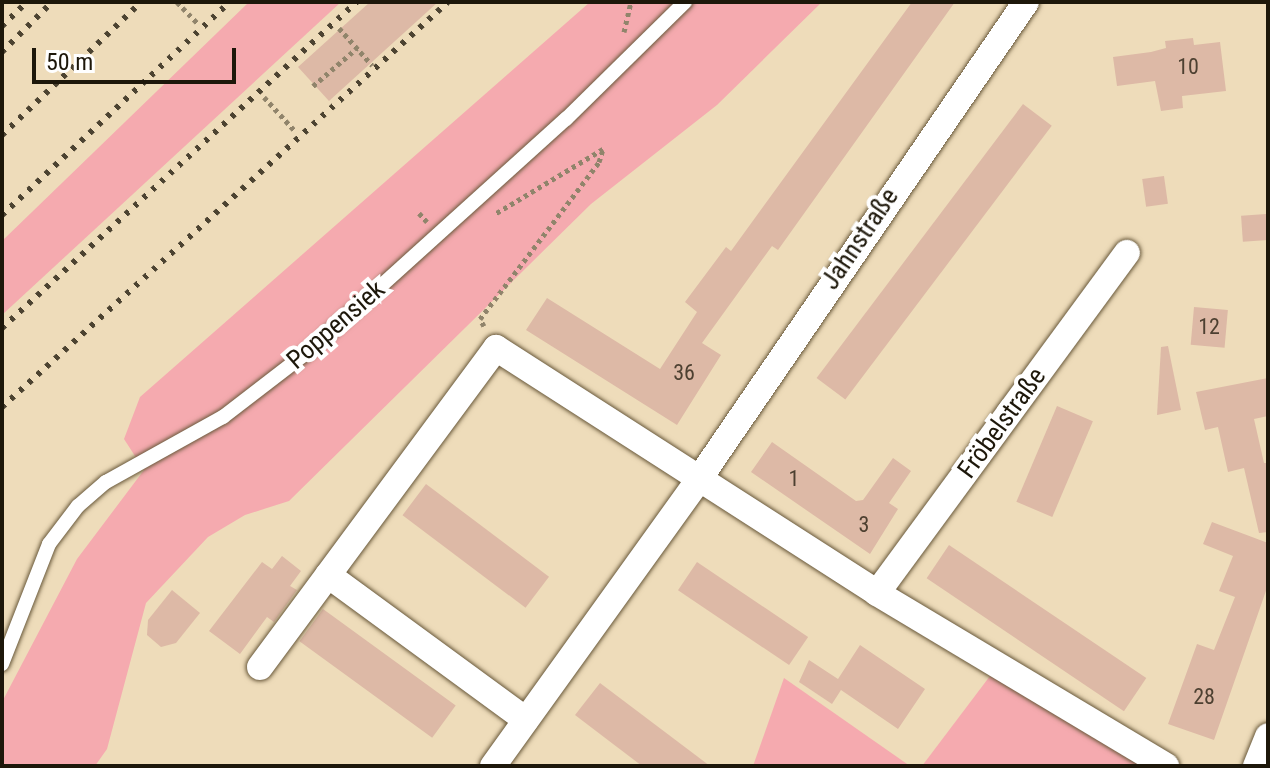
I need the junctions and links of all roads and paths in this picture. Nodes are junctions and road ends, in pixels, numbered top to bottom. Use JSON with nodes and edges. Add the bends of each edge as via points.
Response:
{"nodes":[{"id":1,"x":685,"y":2,"type":"edge"},
{"id":2,"x":1026,"y":2,"type":"edge"},
{"id":3,"x":181,"y":4,"type":"edge"},
{"id":4,"x":198,"y":24,"type":"dead end"},
{"id":5,"x":339,"y":28,"type":"dead end"},
{"id":6,"x":357,"y":48,"type":"junction"},
{"id":7,"x":372,"y":65,"type":"dead end"},
{"id":8,"x":313,"y":86,"type":"dead end"},
{"id":9,"x":264,"y":97,"type":"dead end"},
{"id":10,"x":296,"y":132,"type":"dead end"},
{"id":11,"x":489,"y":217,"type":"dead end"},
{"id":12,"x":1127,"y":253,"type":"dead end"},
{"id":13,"x":496,"y":348,"type":"junction"},
{"id":14,"x":699,"y":479,"type":"junction"},
{"id":15,"x":328,"y":575,"type":"junction"},
{"id":16,"x":877,"y":593,"type":"junction"},
{"id":17,"x":2,"y":664,"type":"edge"},
{"id":18,"x":260,"y":667,"type":"dead end"},
{"id":19,"x":526,"y":720,"type":"junction"},
{"id":20,"x":1268,"y":736,"type":"edge"},
{"id":21,"x":493,"y":766,"type":"edge"},
{"id":22,"x":1166,"y":766,"type":"edge"},
{"id":23,"x":1256,"y":766,"type":"edge"}],
"edges":[{"from":1,"to":17,"type":"lane","name":"Poppensiek","via":[[566,119],[310,350],[223,417],[106,482],[78,506],[49,544]]},
{"from":2,"to":14,"type":"street","name":"Jahnstraße"},
{"from":3,"to":4,"type":"path"},
{"from":5,"to":6,"type":"path"},
{"from":6,"to":7,"type":"path"},
{"from":6,"to":8,"type":"path"},
{"from":9,"to":10,"type":"path"},
{"from":11,"to":13,"type":"path","via":[[603,149],[599,162],[480,319]]},
{"from":12,"to":16,"type":"street","name":"Fröbelstraße"},
{"from":13,"to":14,"type":"street"},
{"from":13,"to":15,"type":"street"},
{"from":14,"to":16,"type":"street"},
{"from":14,"to":19,"type":"street","name":"Jahnstraße"},
{"from":15,"to":18,"type":"street"},
{"from":15,"to":19,"type":"street"},
{"from":16,"to":22,"type":"street"},
{"from":19,"to":21,"type":"street","name":"Jahnstraße"},
{"from":20,"to":23,"type":"street"}]}
